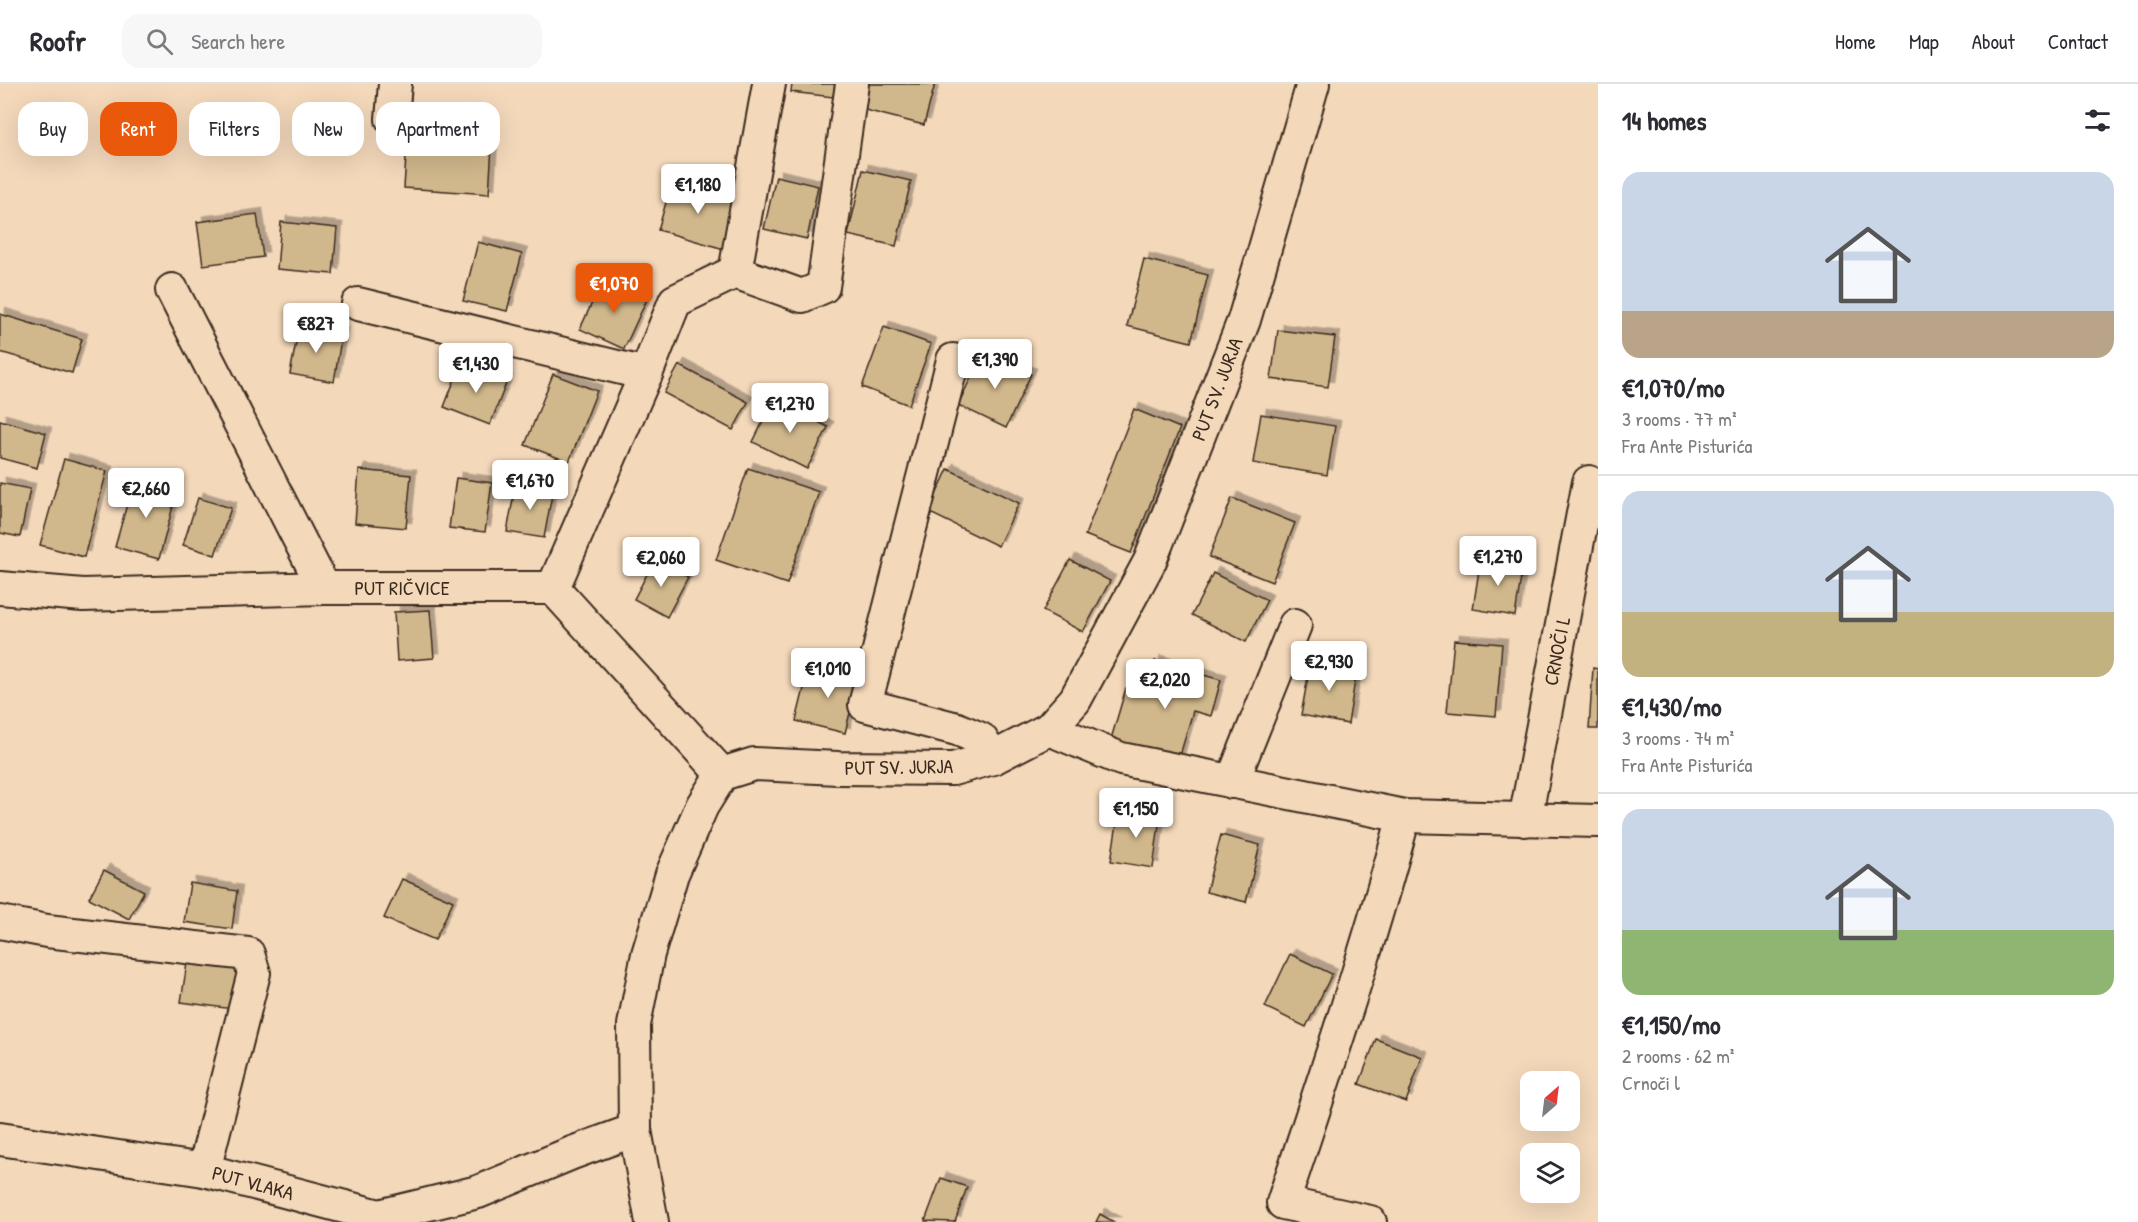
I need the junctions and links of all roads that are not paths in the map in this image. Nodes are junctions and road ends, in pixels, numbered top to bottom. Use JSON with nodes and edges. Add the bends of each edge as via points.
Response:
{"nodes":[{"id":1,"x":395,"y":84,"type":"edge"},
{"id":2,"x":770,"y":84,"type":"edge"},
{"id":3,"x":852,"y":84,"type":"edge"},
{"id":4,"x":1313,"y":84,"type":"edge"},
{"id":5,"x":393,"y":102,"type":"edge"},
{"id":6,"x":735,"y":272,"type":"junction"},
{"id":7,"x":172,"y":290,"type":"dead end"},
{"id":8,"x":358,"y":304,"type":"dead end"},
{"id":9,"x":953,"y":360,"type":"dead end"},
{"id":10,"x":646,"y":374,"type":"junction"},
{"id":11,"x":1589,"y":482,"type":"dead end"},
{"id":12,"x":0,"y":588,"type":"edge"},
{"id":13,"x":324,"y":588,"type":"junction"},
{"id":14,"x":553,"y":588,"type":"junction"},
{"id":15,"x":1295,"y":625,"type":"dead end"},
{"id":16,"x":1049,"y":729,"type":"junction"},
{"id":17,"x":993,"y":758,"type":"junction"},
{"id":18,"x":722,"y":774,"type":"junction"},
{"id":19,"x":1232,"y":782,"type":"junction"},
{"id":20,"x":1404,"y":816,"type":"junction"},
{"id":21,"x":1525,"y":820,"type":"junction"},
{"id":22,"x":1598,"y":821,"type":"edge"},
{"id":23,"x":0,"y":922,"type":"edge"},
{"id":24,"x":635,"y":1130,"type":"junction"},
{"id":25,"x":0,"y":1139,"type":"edge"},
{"id":26,"x":204,"y":1170,"type":"junction"},
{"id":27,"x":652,"y":1222,"type":"edge"},
{"id":28,"x":1370,"y":1222,"type":"edge"}],
"edges":[{"from":1,"to":5,"type":"street"},
{"from":2,"to":6,"type":"street"},
{"from":3,"to":6,"type":"street","via":[[823,287],[802,296]]},
{"from":4,"to":16,"type":"street","name":"PUT SV. JURJA","via":[[1244,320],[1150,561],[1074,700]]},
{"from":6,"to":10,"type":"street","via":[[675,301]]},
{"from":7,"to":13,"type":"street"},
{"from":8,"to":10,"type":"street"},
{"from":9,"to":17,"type":"street","via":[[865,705],[957,729],[981,739]]},
{"from":10,"to":14,"type":"street"},
{"from":11,"to":21,"type":"street","name":"CRNOČI L"},
{"from":12,"to":13,"type":"street","name":"PUT RIČVICE","via":[[83,595]]},
{"from":13,"to":14,"type":"street","name":"PUT RIČVICE"},
{"from":14,"to":18,"type":"street"},
{"from":15,"to":19,"type":"street"},
{"from":16,"to":17,"type":"street","name":"PUT SV. JURJA"},
{"from":16,"to":19,"type":"street","via":[[1120,759]]},
{"from":17,"to":18,"type":"street","name":"PUT SV. JURJA","via":[[953,769],[754,764]]},
{"from":18,"to":24,"type":"street","via":[[702,806],[672,874],[648,954],[634,1025]]},
{"from":19,"to":20,"type":"street"},
{"from":20,"to":21,"type":"street"},
{"from":20,"to":28,"type":"street","via":[[1356,982],[1283,1203]]},
{"from":21,"to":22,"type":"street"},
{"from":23,"to":26,"type":"street","via":[[248,954],[254,973]]},
{"from":24,"to":26,"type":"street","name":"PUT VLAKA","via":[[478,1192],[379,1216]]},
{"from":24,"to":27,"type":"street"},
{"from":25,"to":26,"type":"street","name":"PUT VLAKA"}]}
